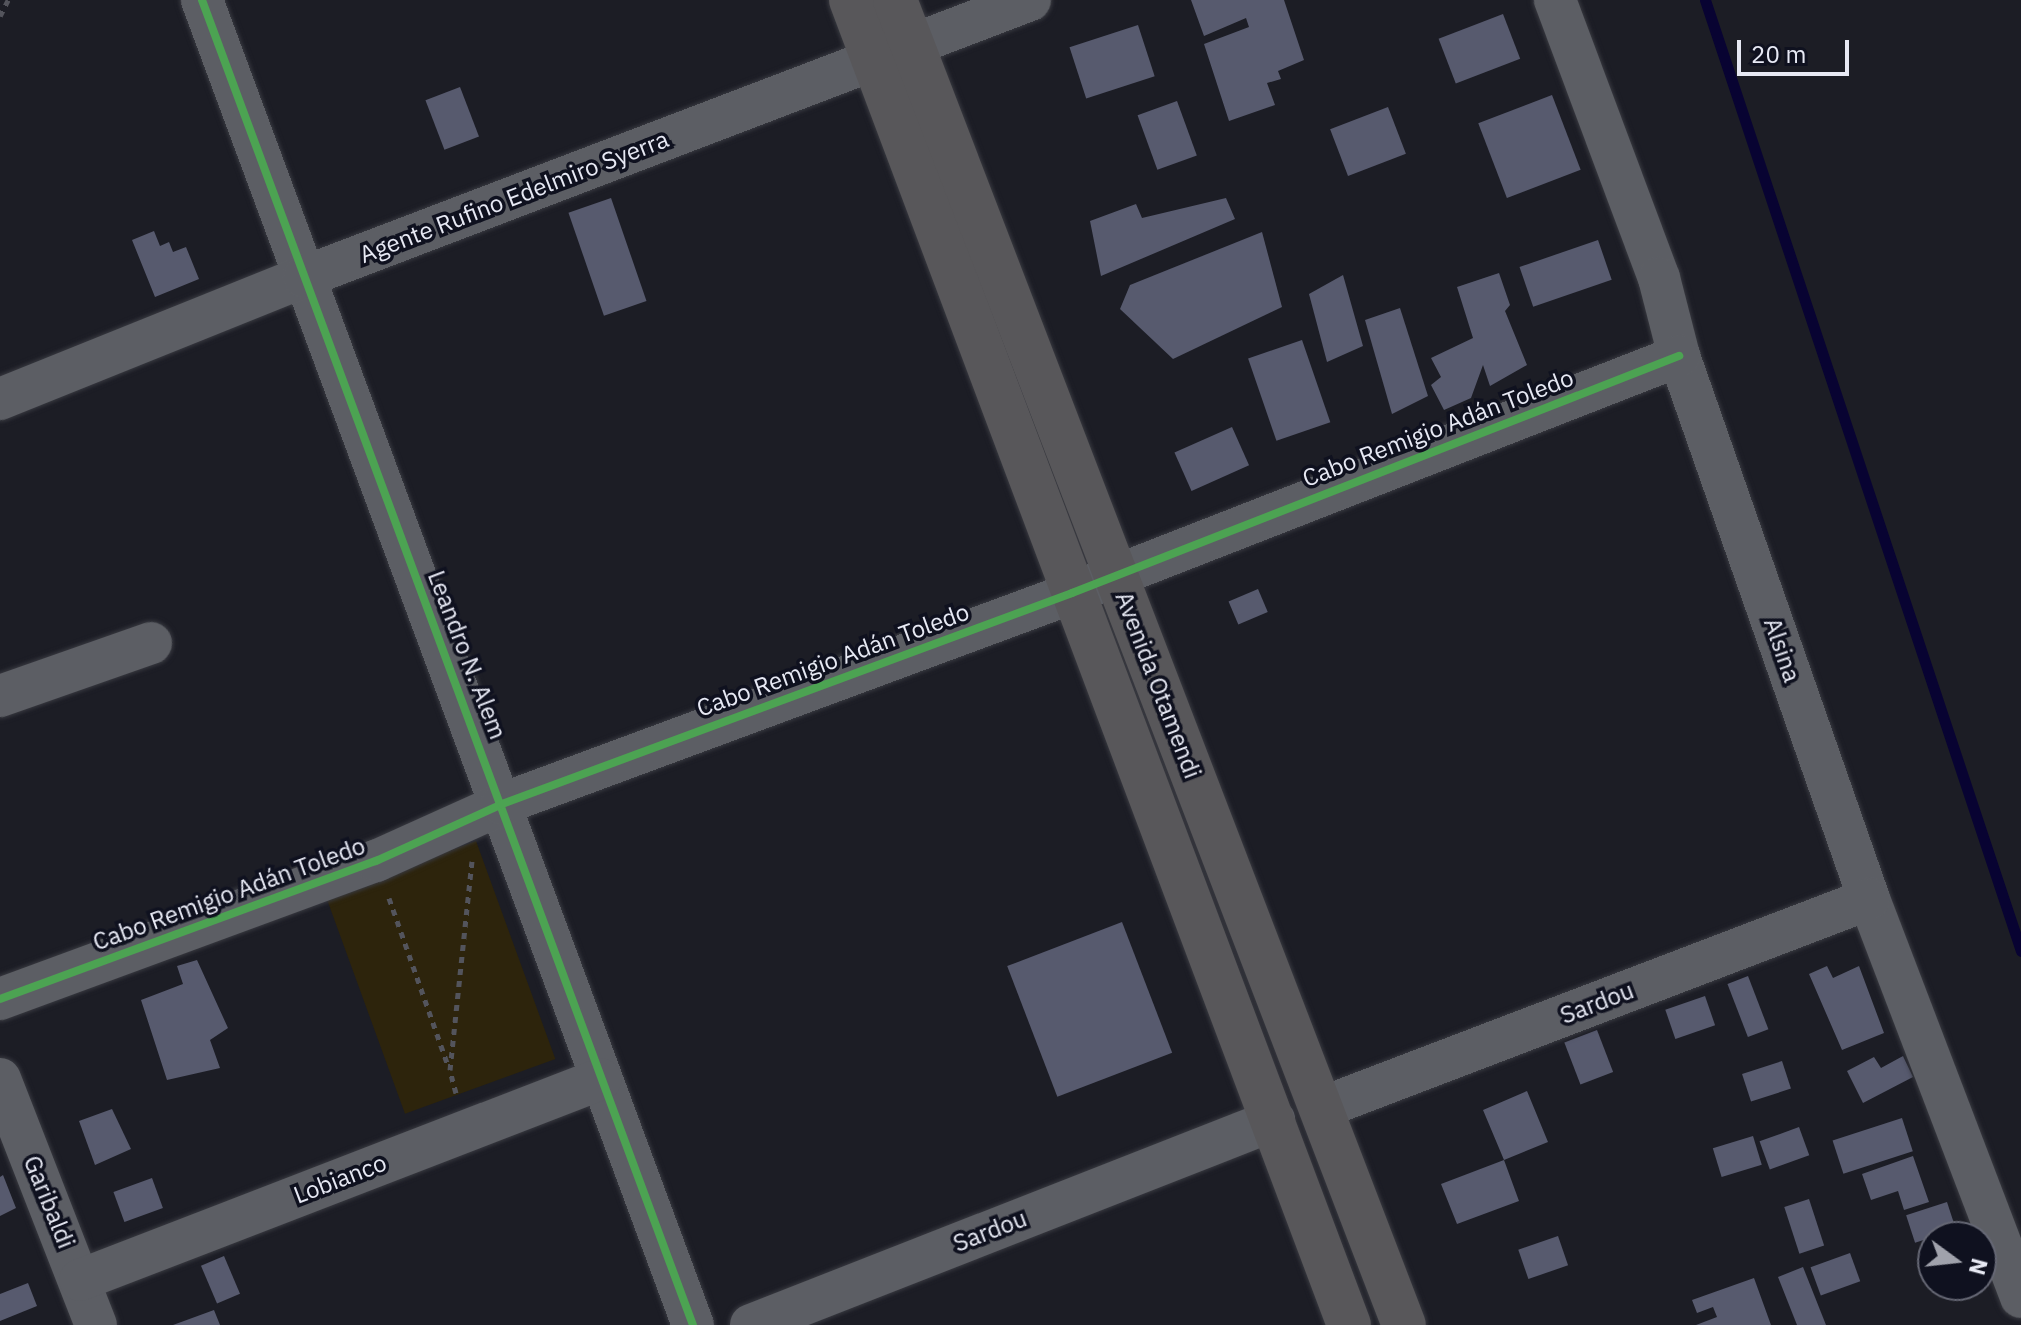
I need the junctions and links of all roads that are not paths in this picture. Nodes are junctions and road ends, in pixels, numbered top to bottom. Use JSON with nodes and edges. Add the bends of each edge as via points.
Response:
{"nodes":[{"id":1,"x":202,"y":0,"type":"edge"},
{"id":2,"x":851,"y":0,"type":"edge"},
{"id":3,"x":895,"y":0,"type":"edge"},
{"id":4,"x":1030,"y":0,"type":"edge"},
{"id":5,"x":1555,"y":0,"type":"edge"},
{"id":6,"x":893,"y":52,"type":"junction"},
{"id":7,"x":304,"y":277,"type":"junction"},
{"id":8,"x":1679,"y":356,"type":"junction"},
{"id":9,"x":0,"y":399,"type":"edge"},
{"id":10,"x":1115,"y":576,"type":"junction"},
{"id":11,"x":1072,"y":593,"type":"junction"},
{"id":12,"x":151,"y":643,"type":"dead end"},
{"id":13,"x":0,"y":696,"type":"edge"},
{"id":14,"x":489,"y":810,"type":"junction"},
{"id":15,"x":1869,"y":899,"type":"junction"},
{"id":16,"x":0,"y":999,"type":"edge"},
{"id":17,"x":0,"y":1079,"type":"edge"},
{"id":18,"x":601,"y":1079,"type":"junction"},
{"id":19,"x":1324,"y":1107,"type":"junction"},
{"id":20,"x":1274,"y":1120,"type":"junction"},
{"id":21,"x":80,"y":1280,"type":"junction"},
{"id":22,"x":2021,"y":1297,"type":"edge"},
{"id":23,"x":96,"y":1325,"type":"edge"},
{"id":24,"x":693,"y":1325,"type":"edge"},
{"id":25,"x":751,"y":1325,"type":"edge"},
{"id":26,"x":1349,"y":1325,"type":"edge"},
{"id":27,"x":1404,"y":1325,"type":"edge"}],
"edges":[{"from":1,"to":7,"type":"street","name":"Leandro N. Alem"},
{"from":2,"to":6,"type":"main road","name":"Avenida Otamendi"},
{"from":3,"to":6,"type":"main road","name":"Avenida Otamendi"},
{"from":4,"to":6,"type":"street","name":"Agente Rufino Edelmiro Syerra"},
{"from":5,"to":8,"type":"street","name":"Alsina","via":[[1659,278]]},
{"from":6,"to":7,"type":"street","name":"Agente Rufino Edelmiro Syerra"},
{"from":6,"to":10,"type":"main road","name":"Avenida Otamendi"},
{"from":6,"to":11,"type":"main road","name":"Avenida Otamendi"},
{"from":7,"to":9,"type":"street","name":"Agente Rufino Edelmiro Syerra"},
{"from":7,"to":14,"type":"street","name":"Leandro N. Alem"},
{"from":8,"to":10,"type":"street","name":"Cabo Remigio Adán Toledo"},
{"from":8,"to":15,"type":"street","name":"Alsina"},
{"from":10,"to":11,"type":"street","name":"Cabo Remigio Adán Toledo"},
{"from":10,"to":19,"type":"main road","name":"Avenida Otamendi"},
{"from":11,"to":14,"type":"street","name":"Cabo Remigio Adán Toledo"},
{"from":11,"to":20,"type":"main road","name":"Avenida Otamendi"},
{"from":12,"to":13,"type":"street"},
{"from":14,"to":16,"type":"street","name":"Cabo Remigio Adán Toledo","via":[[376,861]]},
{"from":14,"to":18,"type":"street","name":"Leandro N. Alem"},
{"from":15,"to":19,"type":"street","name":"Sardou"},
{"from":15,"to":22,"type":"street","name":"Alsina"},
{"from":17,"to":21,"type":"street","name":"Garibaldi"},
{"from":18,"to":21,"type":"street","name":"Lobianco"},
{"from":18,"to":24,"type":"street","name":"Leandro N. Alem"},
{"from":19,"to":27,"type":"main road","name":"Avenida Otamendi"},
{"from":20,"to":25,"type":"street","name":"Sardou"},
{"from":20,"to":26,"type":"main road","name":"Avenida Otamendi"},
{"from":21,"to":23,"type":"street","name":"Garibaldi"}]}
